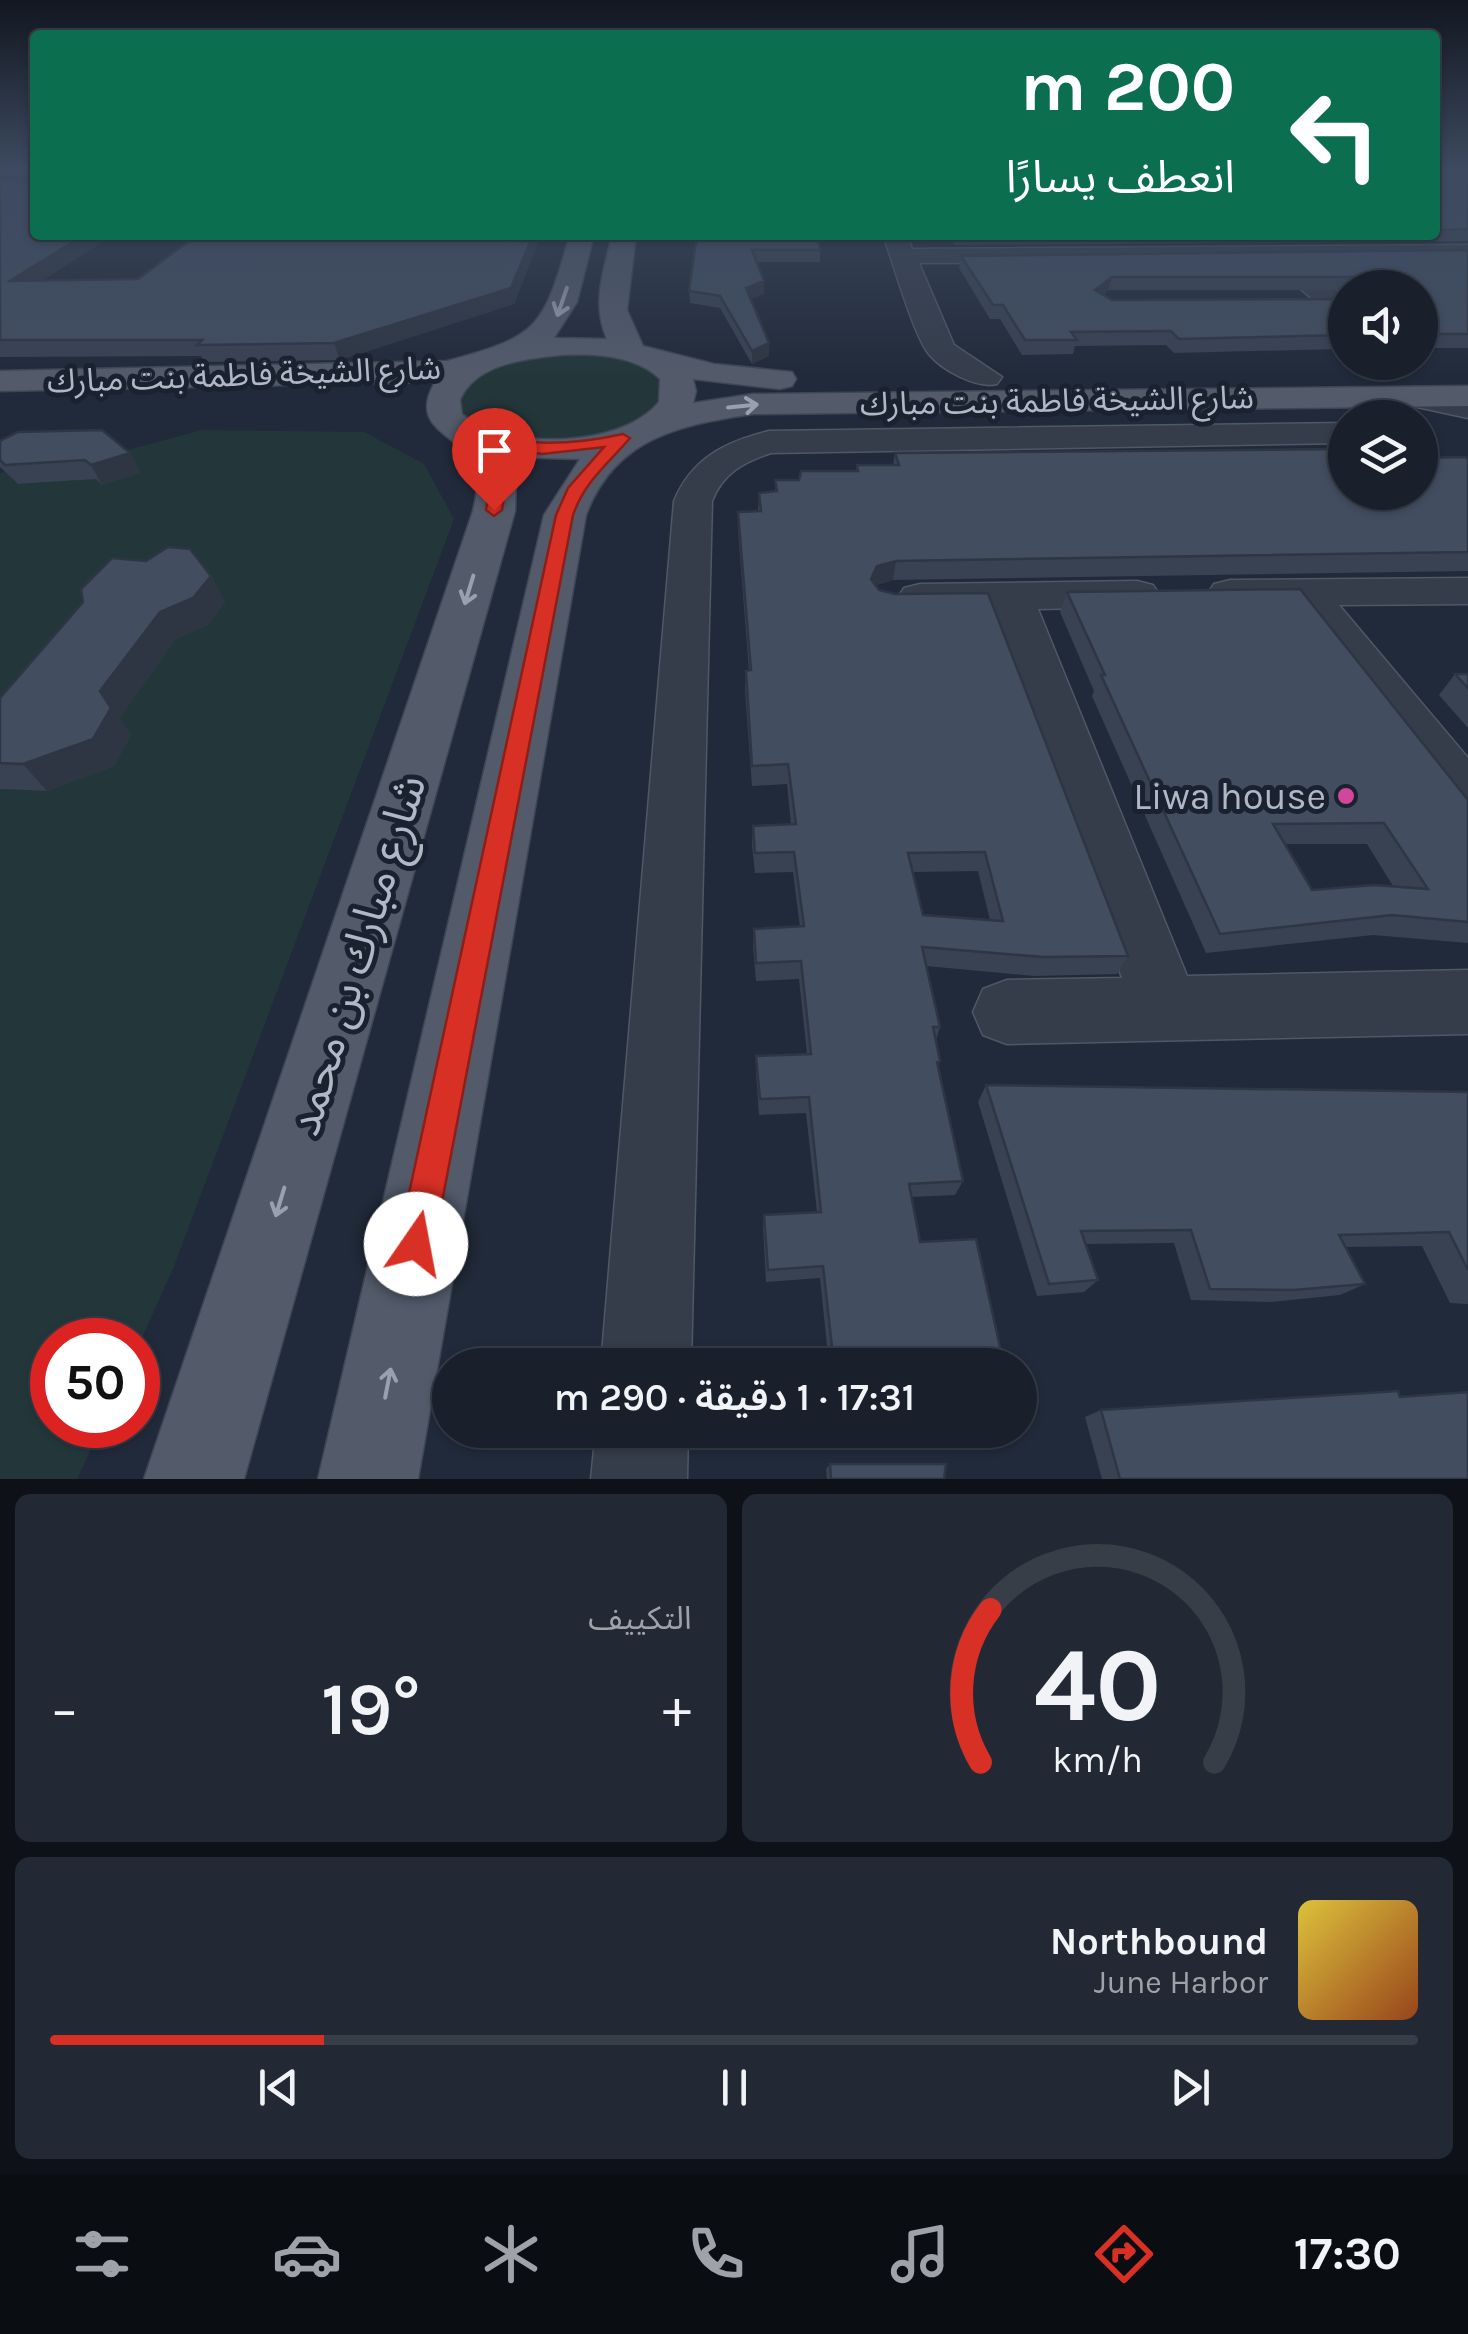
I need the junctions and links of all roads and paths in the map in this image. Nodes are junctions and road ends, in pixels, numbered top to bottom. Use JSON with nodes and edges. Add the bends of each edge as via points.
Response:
{"nodes":[{"id":1,"x":580,"y":240,"type":"edge"},
{"id":2,"x":623,"y":240,"type":"edge"},
{"id":3,"x":901,"y":245,"type":"edge"},
{"id":4,"x":1272,"y":252,"type":"junction"},
{"id":5,"x":1421,"y":252,"type":"junction"},
{"id":6,"x":1468,"y":252,"type":"edge"},
{"id":7,"x":1468,"y":278,"type":"edge"},
{"id":8,"x":1328,"y":293,"type":"edge"},
{"id":9,"x":1295,"y":301,"type":"edge"},
{"id":10,"x":1328,"y":301,"type":"edge"},
{"id":11,"x":942,"y":350,"type":"junction"},
{"id":12,"x":502,"y":356,"type":"junction"},
{"id":13,"x":645,"y":357,"type":"junction"},
{"id":14,"x":1468,"y":373,"type":"edge"},
{"id":15,"x":986,"y":377,"type":"junction"},
{"id":16,"x":909,"y":378,"type":"junction"},
{"id":17,"x":0,"y":382,"type":"edge"},
{"id":18,"x":1468,"y":396,"type":"edge"},
{"id":19,"x":1414,"y":397,"type":"junction"},
{"id":20,"x":0,"y":406,"type":"edge"},
{"id":21,"x":1468,"y":408,"type":"edge"},
{"id":22,"x":460,"y":429,"type":"junction"},
{"id":23,"x":636,"y":433,"type":"junction"},
{"id":24,"x":1328,"y":433,"type":"edge"},
{"id":25,"x":1438,"y":435,"type":"edge"},
{"id":26,"x":1468,"y":441,"type":"edge"},
{"id":27,"x":1303,"y":591,"type":"junction"},
{"id":28,"x":1468,"y":592,"type":"edge"},
{"id":29,"x":1010,"y":596,"type":"junction"},
{"id":30,"x":893,"y":597,"type":"edge"},
{"id":31,"x":1468,"y":796,"type":"edge"},
{"id":32,"x":1468,"y":1002,"type":"edge"},
{"id":33,"x":1167,"y":1010,"type":"junction"},
{"id":34,"x":1008,"y":1012,"type":"dead end"},
{"id":35,"x":647,"y":1348,"type":"edge"},
{"id":36,"x":641,"y":1448,"type":"edge"},
{"id":37,"x":194,"y":1479,"type":"edge"},
{"id":38,"x":368,"y":1479,"type":"edge"},
{"id":39,"x":640,"y":1479,"type":"edge"}],
"edges":[{"from":1,"to":12,"type":"main road","one_way":true,"via":[[553,326]]},
{"from":2,"to":13,"type":"main road","via":[[612,325]]},
{"from":3,"to":4,"type":"street"},
{"from":3,"to":11,"type":"street"},
{"from":4,"to":5,"type":"street"},
{"from":4,"to":8,"type":"street"},
{"from":5,"to":6,"type":"street"},
{"from":5,"to":7,"type":"street"},
{"from":9,"to":10,"type":"street"},
{"from":11,"to":15,"type":"street"},
{"from":11,"to":16,"type":"street"},
{"from":12,"to":13,"type":"main road","name":"شارع الشيخة فاطمة بنت مبارك","via":[[576,345]]},
{"from":12,"to":17,"type":"main road","name":"شارع الشيخة فاطمة بنت مبارك","via":[[402,375]]},
{"from":12,"to":22,"type":"main road","via":[[452,383],[443,396],[442,409]]},
{"from":13,"to":16,"type":"main road","name":"شارع الشيخة فاطمة بنت مبارك","via":[[764,379]]},
{"from":13,"to":23,"type":"main road","via":[[673,373],[680,386],[668,414]]},
{"from":14,"to":15,"type":"main road","name":"شارع الشيخة فاطمة بنت مبارك"},
{"from":15,"to":16,"type":"main road","name":"شارع الشيخة فاطمة بنت مبارك"},
{"from":18,"to":19,"type":"main road","name":"شارع الشيخة فاطمة بنت مبارك"},
{"from":19,"to":21,"type":"street"},
{"from":23,"to":19,"type":"main road","name":"شارع الشيخة فاطمة بنت مبارك","one_way":true,"via":[[753,404]]},
{"from":20,"to":22,"type":"main road","name":"شارع الشيخة فاطمة بنت مبارك","via":[[398,410]]},
{"from":22,"to":23,"type":"main road","name":"شارع الشيخة فاطمة بنت مبارك","via":[[502,446],[542,450]]},
{"from":22,"to":37,"type":"main road","name":"شارع مبارك بن محمد","one_way":true,"via":[[493,462],[494,510]]},
{"from":38,"to":23,"type":"main road","one_way":true,"via":[[564,515],[592,468]]},
{"from":24,"to":35,"type":"street","via":[[769,442],[727,458],[698,486]]},
{"from":25,"to":26,"type":"street"},
{"from":27,"to":28,"type":"street"},
{"from":27,"to":29,"type":"street"},
{"from":27,"to":31,"type":"street"},
{"from":29,"to":30,"type":"street"},
{"from":29,"to":33,"type":"street"},
{"from":32,"to":33,"type":"street"},
{"from":33,"to":34,"type":"street"},
{"from":36,"to":39,"type":"street"}]}
